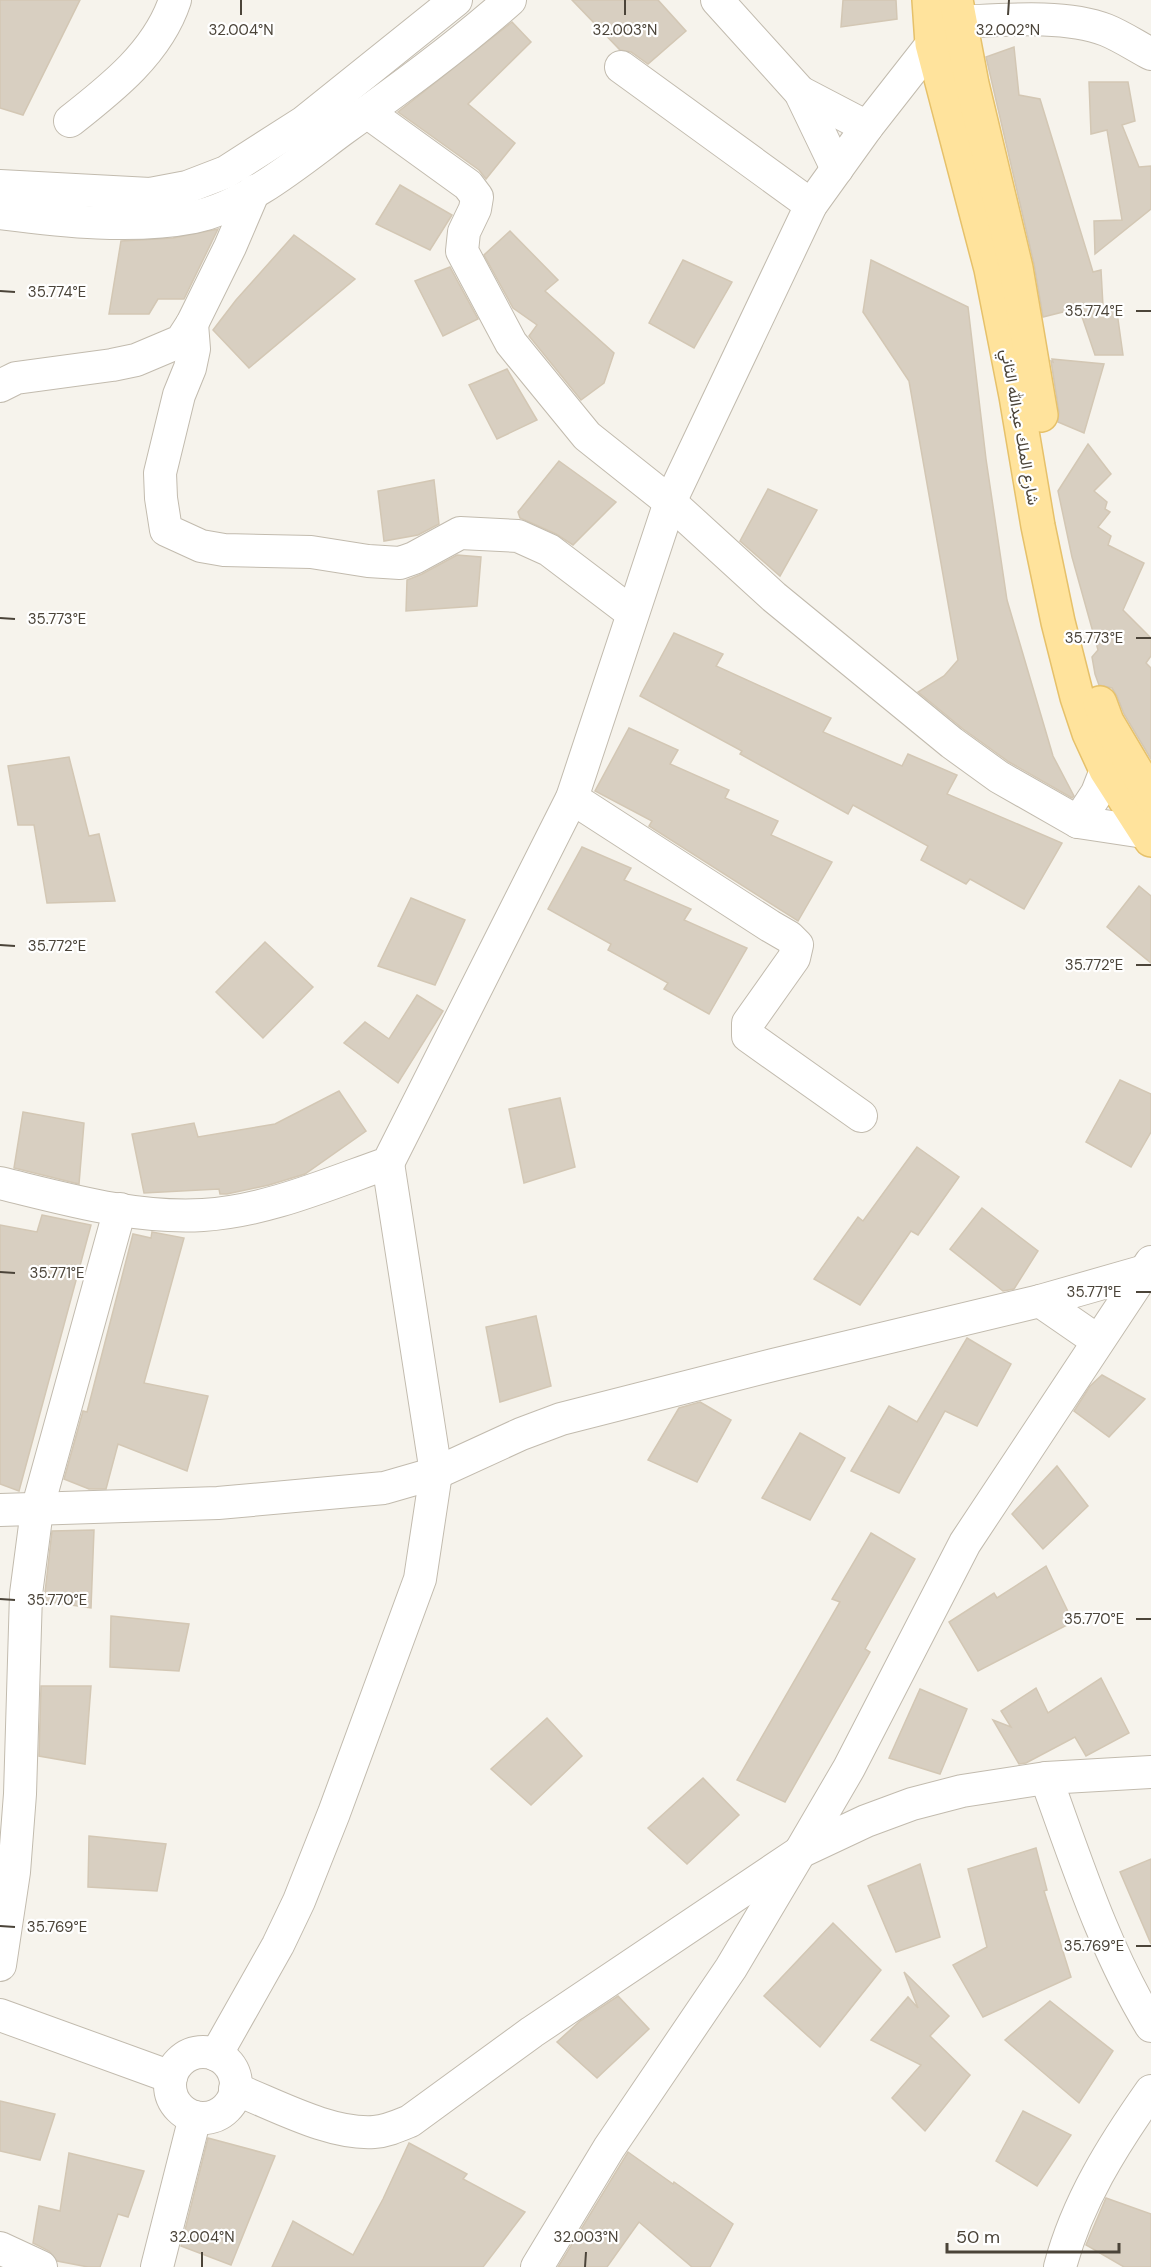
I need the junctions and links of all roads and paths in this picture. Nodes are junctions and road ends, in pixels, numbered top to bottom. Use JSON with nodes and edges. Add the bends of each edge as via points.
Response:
{"nodes":[{"id":1,"x":175,"y":0,"type":"edge"},
{"id":2,"x":456,"y":0,"type":"edge"},
{"id":3,"x":717,"y":0,"type":"edge"},
{"id":4,"x":929,"y":0,"type":"edge"},
{"id":5,"x":494,"y":5,"type":"edge"},
{"id":6,"x":958,"y":11,"type":"edge"},
{"id":7,"x":932,"y":44,"type":"junction"},
{"id":8,"x":1151,"y":54,"type":"edge"},
{"id":9,"x":621,"y":67,"type":"dead end"},
{"id":10,"x":800,"y":92,"type":"junction"},
{"id":11,"x":368,"y":112,"type":"junction"},
{"id":12,"x":70,"y":121,"type":"dead end"},
{"id":13,"x":867,"y":127,"type":"junction"},
{"id":14,"x":837,"y":169,"type":"junction"},
{"id":15,"x":0,"y":186,"type":"edge"},
{"id":16,"x":254,"y":191,"type":"junction"},
{"id":17,"x":811,"y":206,"type":"junction"},
{"id":18,"x":0,"y":213,"type":"edge"},
{"id":19,"x":192,"y":324,"type":"junction"},
{"id":20,"x":0,"y":386,"type":"edge"},
{"id":21,"x":670,"y":502,"type":"junction"},
{"id":22,"x":632,"y":613,"type":"junction"},
{"id":23,"x":1106,"y":770,"type":"junction"},
{"id":24,"x":1151,"y":796,"type":"edge"},
{"id":25,"x":572,"y":798,"type":"junction"},
{"id":26,"x":1078,"y":822,"type":"junction"},
{"id":27,"x":1149,"y":832,"type":"edge"},
{"id":28,"x":861,"y":1116,"type":"dead end"},
{"id":29,"x":388,"y":1163,"type":"junction"},
{"id":30,"x":0,"y":1183,"type":"edge"},
{"id":31,"x":120,"y":1209,"type":"junction"},
{"id":32,"x":1148,"y":1267,"type":"edge"},
{"id":33,"x":1041,"y":1301,"type":"junction"},
{"id":34,"x":1098,"y":1341,"type":"junction"},
{"id":35,"x":436,"y":1473,"type":"junction"},
{"id":36,"x":0,"y":1510,"type":"edge"},
{"id":37,"x":37,"y":1510,"type":"junction"},
{"id":38,"x":1151,"y":1772,"type":"edge"},
{"id":39,"x":1046,"y":1778,"type":"junction"},
{"id":40,"x":800,"y":1852,"type":"junction"},
{"id":41,"x":0,"y":1965,"type":"edge"},
{"id":42,"x":0,"y":2015,"type":"edge"},
{"id":43,"x":1151,"y":2026,"type":"edge"},
{"id":44,"x":216,"y":2055,"type":"junction"},
{"id":45,"x":171,"y":2077,"type":"junction"},
{"id":46,"x":236,"y":2089,"type":"junction"},
{"id":47,"x":1151,"y":2091,"type":"edge"},
{"id":48,"x":195,"y":2117,"type":"junction"},
{"id":49,"x":0,"y":2248,"type":"edge"},
{"id":50,"x":41,"y":2267,"type":"edge"},
{"id":51,"x":157,"y":2267,"type":"edge"},
{"id":52,"x":537,"y":2267,"type":"edge"},
{"id":53,"x":1059,"y":2267,"type":"edge"}],
"edges":[{"from":1,"to":12,"type":"street","via":[[160,33],[140,60]]},
{"from":2,"to":15,"type":"street","via":[[304,122],[226,172],[187,187],[150,194]]},
{"from":3,"to":10,"type":"street"},
{"from":4,"to":7,"type":"main road","name":"شارع الملك عبدالله الثاني"},
{"from":5,"to":11,"type":"street"},
{"from":6,"to":8,"type":"street","via":[[1105,30]]},
{"from":6,"to":24,"type":"main road","name":"شارع الملك عبدالله الثاني","via":[[1016,268],[1061,535],[1088,663],[1107,722]]},
{"from":7,"to":13,"type":"street"},
{"from":7,"to":23,"type":"main road","name":"شارع الملك عبدالله الثاني","via":[[991,269],[1058,622],[1089,733]]},
{"from":9,"to":17,"type":"street"},
{"from":10,"to":13,"type":"street"},
{"from":10,"to":14,"type":"street"},
{"from":11,"to":16,"type":"street"},
{"from":11,"to":21,"type":"street","via":[[468,185],[477,197],[476,209],[464,232],[462,251],[511,343],[587,436]]},
{"from":13,"to":14,"type":"street"},
{"from":14,"to":17,"type":"street"},
{"from":16,"to":18,"type":"street","via":[[196,217],[151,222],[109,223]]},
{"from":16,"to":19,"type":"street"},
{"from":17,"to":21,"type":"street"},
{"from":19,"to":20,"type":"street","via":[[181,341],[136,360],[16,378]]},
{"from":19,"to":22,"type":"street","via":[[194,349],[190,368],[179,394],[160,473],[166,530],[201,546],[224,550],[311,552],[400,562],[460,532],[518,536],[549,550]]},
{"from":21,"to":22,"type":"street"},
{"from":21,"to":26,"type":"street","via":[[774,597],[952,743],[999,777]]},
{"from":22,"to":25,"type":"street"},
{"from":23,"to":26,"type":"street"},
{"from":23,"to":27,"type":"main road","name":"شارع الملك عبدالله الثاني"},
{"from":25,"to":28,"type":"street","via":[[789,936],[797,945],[794,958],[748,1023],[748,1036]]},
{"from":25,"to":29,"type":"street"},
{"from":26,"to":27,"type":"street"},
{"from":29,"to":31,"type":"street","via":[[278,1201],[240,1209],[203,1215]]},
{"from":29,"to":35,"type":"street"},
{"from":30,"to":31,"type":"street"},
{"from":31,"to":37,"type":"street"},
{"from":32,"to":33,"type":"street"},
{"from":32,"to":34,"type":"street"},
{"from":33,"to":34,"type":"street"},
{"from":33,"to":35,"type":"street","via":[[561,1419]]},
{"from":34,"to":40,"type":"street","via":[[965,1543],[849,1768]]},
{"from":35,"to":37,"type":"street","via":[[384,1488],[218,1503]]},
{"from":35,"to":44,"type":"street","via":[[420,1580],[334,1813],[299,1901]]},
{"from":36,"to":37,"type":"street"},
{"from":37,"to":41,"type":"street","via":[[26,1594],[15,1860]]},
{"from":38,"to":39,"type":"street"},
{"from":39,"to":40,"type":"street","via":[[962,1791],[912,1804]]},
{"from":39,"to":43,"type":"street","via":[[1105,1937]]},
{"from":40,"to":46,"type":"street","via":[[532,2032],[410,2121],[390,2130],[352,2131]]},
{"from":40,"to":52,"type":"street","via":[[731,1968],[609,2148]]},
{"from":42,"to":45,"type":"street"},
{"from":44,"to":45,"type":"street","via":[[206,2052],[185,2057]]},
{"from":44,"to":46,"type":"street","via":[[232,2069]]},
{"from":45,"to":48,"type":"street","via":[[177,2105]]},
{"from":46,"to":48,"type":"street","via":[[232,2100],[217,2115]]},
{"from":47,"to":53,"type":"street","via":[[1100,2169]]},
{"from":48,"to":51,"type":"street"},
{"from":49,"to":50,"type":"street"}]}
